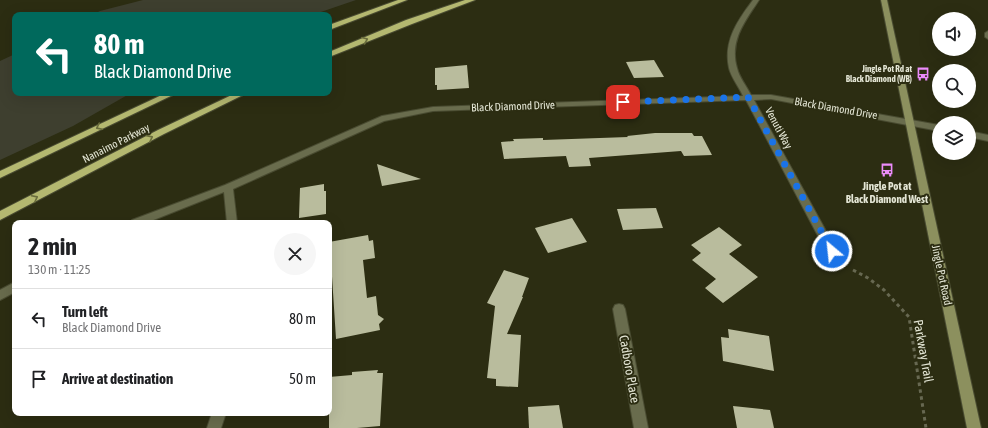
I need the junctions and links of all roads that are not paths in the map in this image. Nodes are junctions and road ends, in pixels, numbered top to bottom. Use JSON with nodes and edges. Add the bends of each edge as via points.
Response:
{"nodes":[{"id":1,"x":404,"y":0,"type":"edge"},
{"id":2,"x":472,"y":0,"type":"edge"},
{"id":3,"x":756,"y":0,"type":"edge"},
{"id":4,"x":884,"y":0,"type":"edge"},
{"id":5,"x":332,"y":27,"type":"edge"},
{"id":6,"x":988,"y":33,"type":"edge"},
{"id":7,"x":988,"y":37,"type":"edge"},
{"id":8,"x":332,"y":54,"type":"edge"},
{"id":9,"x":167,"y":96,"type":"edge"},
{"id":10,"x":237,"y":96,"type":"edge"},
{"id":11,"x":748,"y":97,"type":"junction"},
{"id":12,"x":910,"y":122,"type":"junction"},
{"id":13,"x":932,"y":127,"type":"edge"},
{"id":14,"x":976,"y":135,"type":"edge"},
{"id":15,"x":988,"y":138,"type":"edge"},
{"id":16,"x":0,"y":175,"type":"edge"},
{"id":17,"x":228,"y":187,"type":"junction"},
{"id":18,"x":0,"y":216,"type":"edge"},
{"id":19,"x":144,"y":220,"type":"edge"},
{"id":20,"x":232,"y":220,"type":"edge"},
{"id":21,"x":839,"y":265,"type":"road end"},
{"id":22,"x":12,"y":289,"type":"edge"},
{"id":23,"x":0,"y":295,"type":"edge"},
{"id":24,"x":619,"y":309,"type":"dead end"},
{"id":25,"x":217,"y":416,"type":"edge"},
{"id":26,"x":214,"y":428,"type":"edge"},
{"id":27,"x":641,"y":428,"type":"edge"},
{"id":28,"x":974,"y":428,"type":"edge"}],
"edges":[{"from":1,"to":5,"type":"highway"},
{"from":8,"to":2,"type":"highway","one_way":true,"via":[[409,22]]},
{"from":3,"to":11,"type":"street","name":"Venuti Way","via":[[732,37],[730,54],[734,69]]},
{"from":4,"to":12,"type":"main road","name":"Jingle Pot Road"},
{"from":6,"to":7,"type":"street"},
{"from":9,"to":16,"type":"highway","name":"Nanaimo Parkway","one_way":true},
{"from":18,"to":10,"type":"highway","name":"Nanaimo Parkway","one_way":true},
{"from":11,"to":12,"type":"street","name":"Black Diamond Drive","via":[[771,97]]},
{"from":11,"to":17,"type":"street","name":"Black Diamond Drive","via":[[433,109],[382,119]]},
{"from":11,"to":21,"type":"street","name":"Venuti Way"},
{"from":12,"to":13,"type":"street"},
{"from":12,"to":28,"type":"main road","name":"Jingle Pot Road"},
{"from":14,"to":15,"type":"street"},
{"from":17,"to":19,"type":"street","name":"Black Diamond Drive"},
{"from":17,"to":20,"type":"street"},
{"from":22,"to":23,"type":"street"},
{"from":24,"to":27,"type":"street","name":"Cadboro Place"},
{"from":25,"to":26,"type":"street"}]}
